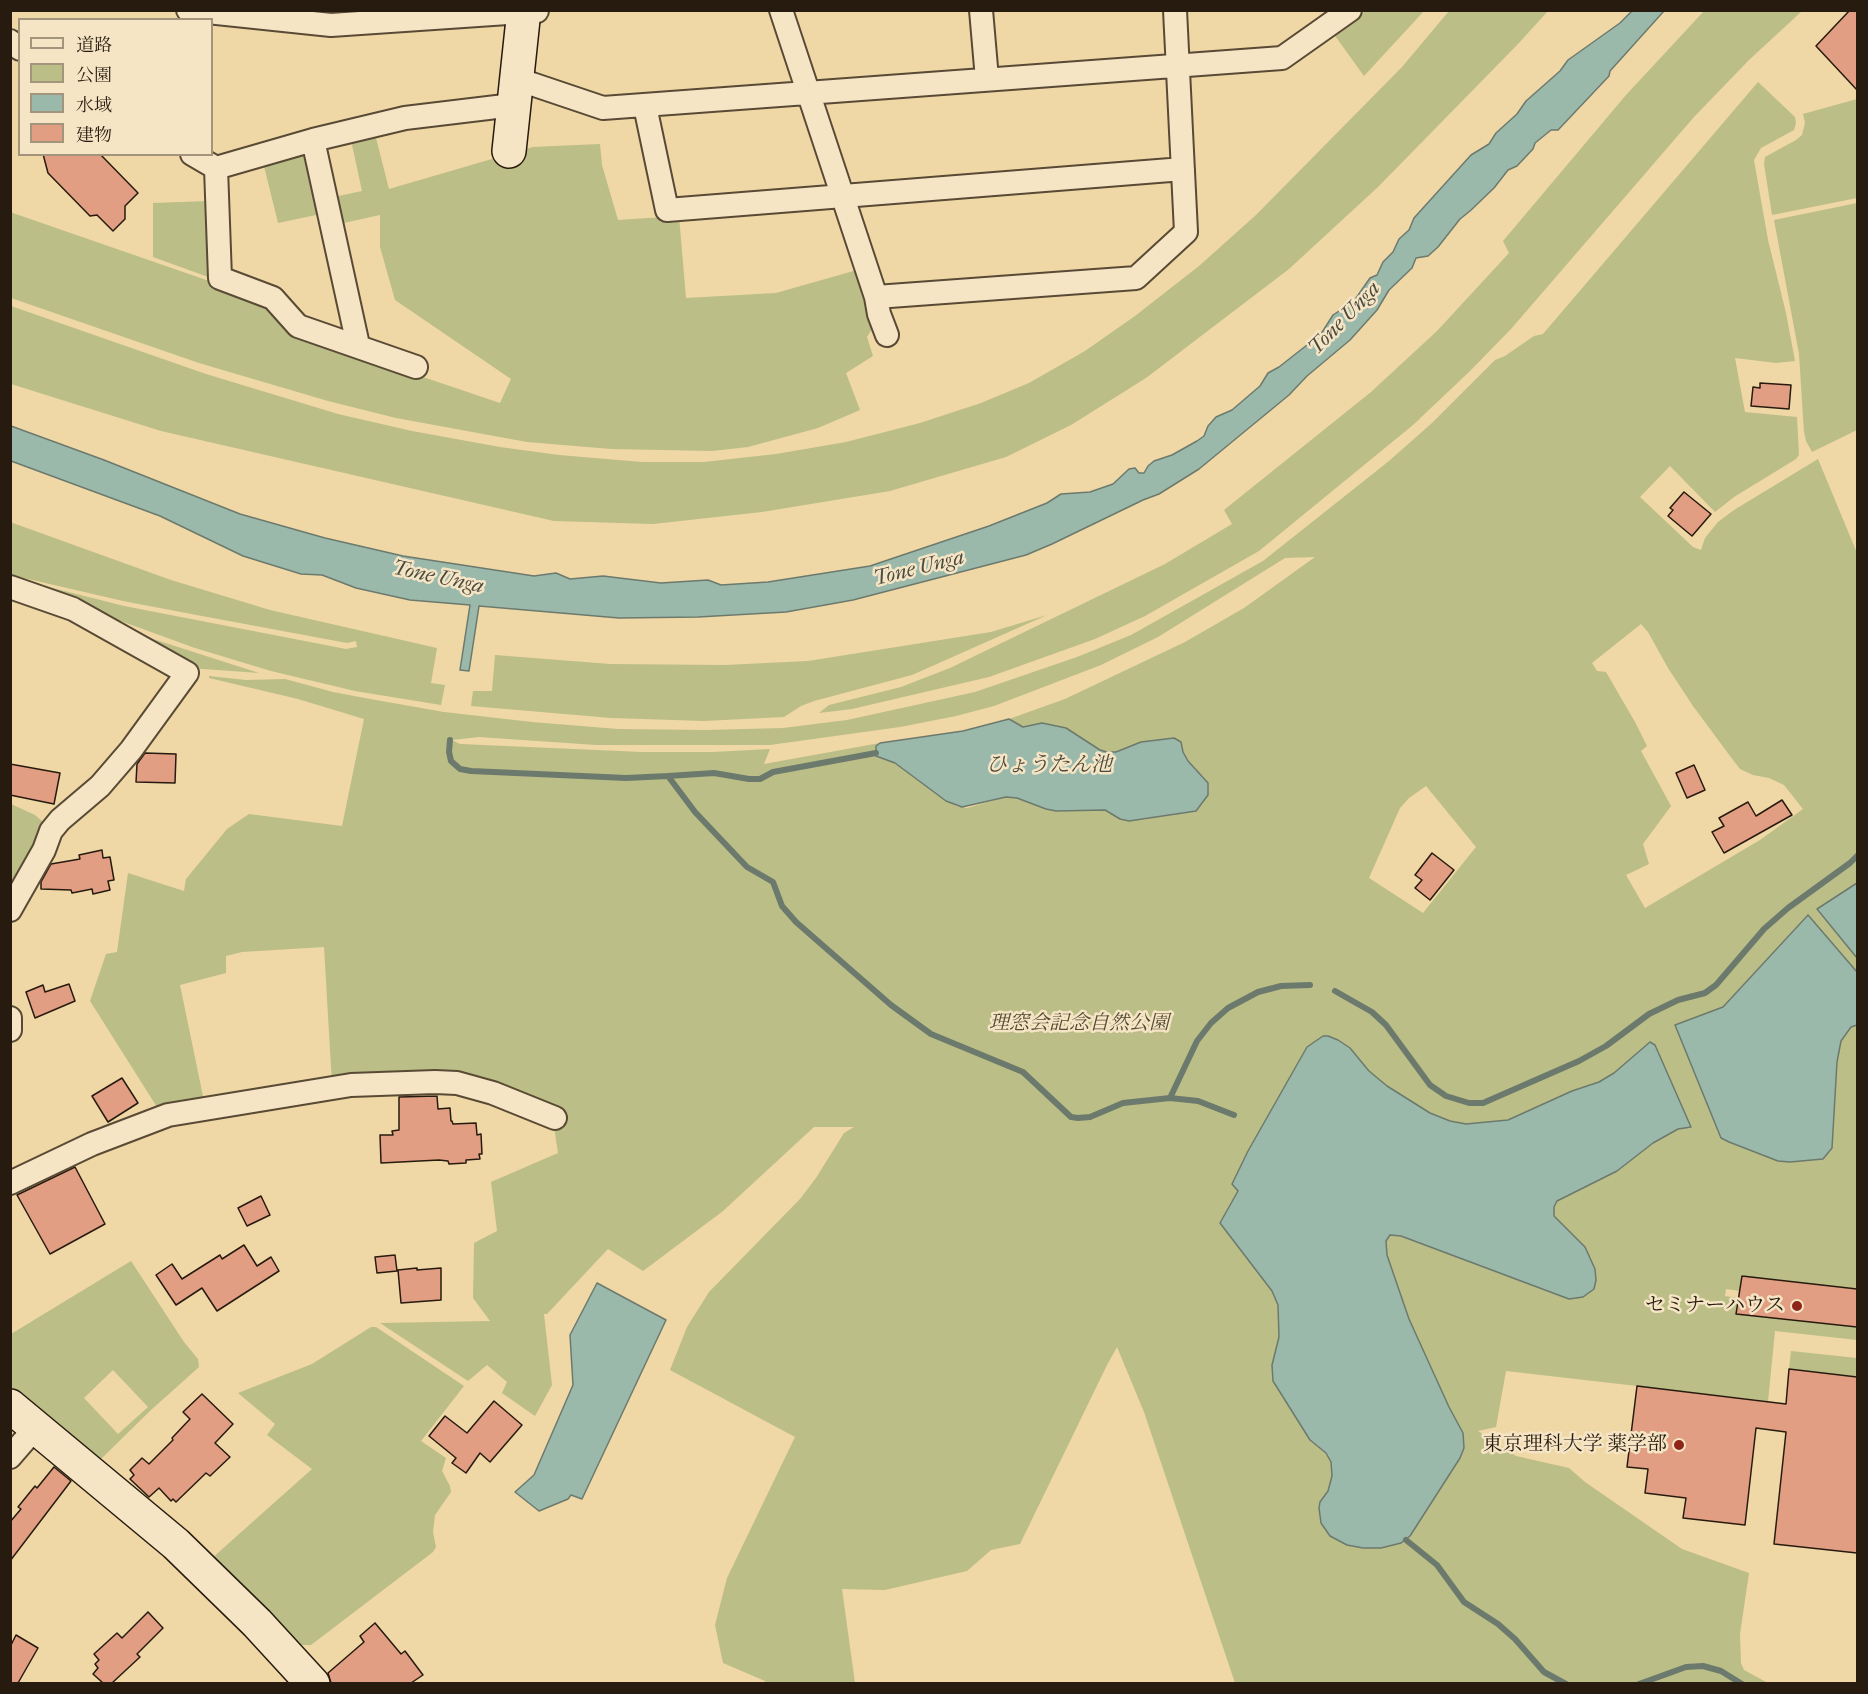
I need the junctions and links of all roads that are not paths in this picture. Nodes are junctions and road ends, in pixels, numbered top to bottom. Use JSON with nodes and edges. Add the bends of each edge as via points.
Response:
{"nodes":[{"id":1,"x":188,"y":10,"type":"edge"},
{"id":2,"x":781,"y":10,"type":"edge"},
{"id":3,"x":981,"y":10,"type":"edge"},
{"id":4,"x":1176,"y":10,"type":"edge"},
{"id":5,"x":1350,"y":10,"type":"edge"},
{"id":6,"x":528,"y":11,"type":"edge"},
{"id":7,"x":341,"y":17,"type":"edge"},
{"id":8,"x":1178,"y":65,"type":"junction"},
{"id":9,"x":987,"y":79,"type":"junction"},
{"id":10,"x":515,"y":92,"type":"junction"},
{"id":11,"x":808,"y":94,"type":"junction"},
{"id":12,"x":645,"y":106,"type":"junction"},
{"id":13,"x":313,"y":140,"type":"junction"},
{"id":14,"x":509,"y":151,"type":"dead end"},
{"id":15,"x":195,"y":156,"type":"edge"},
{"id":16,"x":216,"y":168,"type":"junction"},
{"id":17,"x":1182,"y":169,"type":"junction"},
{"id":18,"x":842,"y":196,"type":"junction"},
{"id":19,"x":876,"y":297,"type":"junction"},
{"id":20,"x":887,"y":335,"type":"dead end"},
{"id":21,"x":358,"y":345,"type":"junction"},
{"id":22,"x":416,"y":367,"type":"dead end"},
{"id":23,"x":10,"y":587,"type":"edge"},
{"id":24,"x":10,"y":910,"type":"edge"},
{"id":25,"x":10,"y":1018,"type":"edge"},
{"id":26,"x":10,"y":1030,"type":"edge"},
{"id":27,"x":555,"y":1118,"type":"dead end"},
{"id":28,"x":10,"y":1183,"type":"edge"},
{"id":29,"x":10,"y":1406,"type":"edge"},
{"id":30,"x":36,"y":1427,"type":"junction"},
{"id":31,"x":10,"y":1457,"type":"edge"},
{"id":32,"x":313,"y":1683,"type":"edge"}],
"edges":[{"from":1,"to":7,"type":"street","via":[[331,25]]},
{"from":2,"to":11,"type":"street"},
{"from":3,"to":9,"type":"street"},
{"from":4,"to":8,"type":"street"},
{"from":5,"to":8,"type":"street","via":[[1282,58]]},
{"from":6,"to":7,"type":"street"},
{"from":6,"to":10,"type":"street"},
{"from":8,"to":9,"type":"street"},
{"from":8,"to":17,"type":"street"},
{"from":9,"to":11,"type":"street"},
{"from":10,"to":12,"type":"street","via":[[603,108]]},
{"from":10,"to":13,"type":"street"},
{"from":10,"to":14,"type":"street"},
{"from":11,"to":12,"type":"street"},
{"from":11,"to":18,"type":"street"},
{"from":12,"to":18,"type":"street","via":[[667,210]]},
{"from":13,"to":16,"type":"street"},
{"from":13,"to":21,"type":"street"},
{"from":15,"to":16,"type":"street"},
{"from":16,"to":21,"type":"street","via":[[220,278],[273,297],[298,326]]},
{"from":17,"to":18,"type":"street"},
{"from":17,"to":19,"type":"street","via":[[1186,232],[1136,278]]},
{"from":18,"to":19,"type":"street"},
{"from":19,"to":20,"type":"street"},
{"from":21,"to":22,"type":"street"},
{"from":23,"to":24,"type":"street","via":[[73,609],[187,674],[100,786],[51,831]]},
{"from":25,"to":26,"type":"street"},
{"from":27,"to":28,"type":"street","via":[[457,1083],[351,1085],[168,1115],[92,1144]]},
{"from":29,"to":30,"type":"street"},
{"from":30,"to":31,"type":"street"},
{"from":30,"to":32,"type":"street","via":[[176,1544]]}]}
